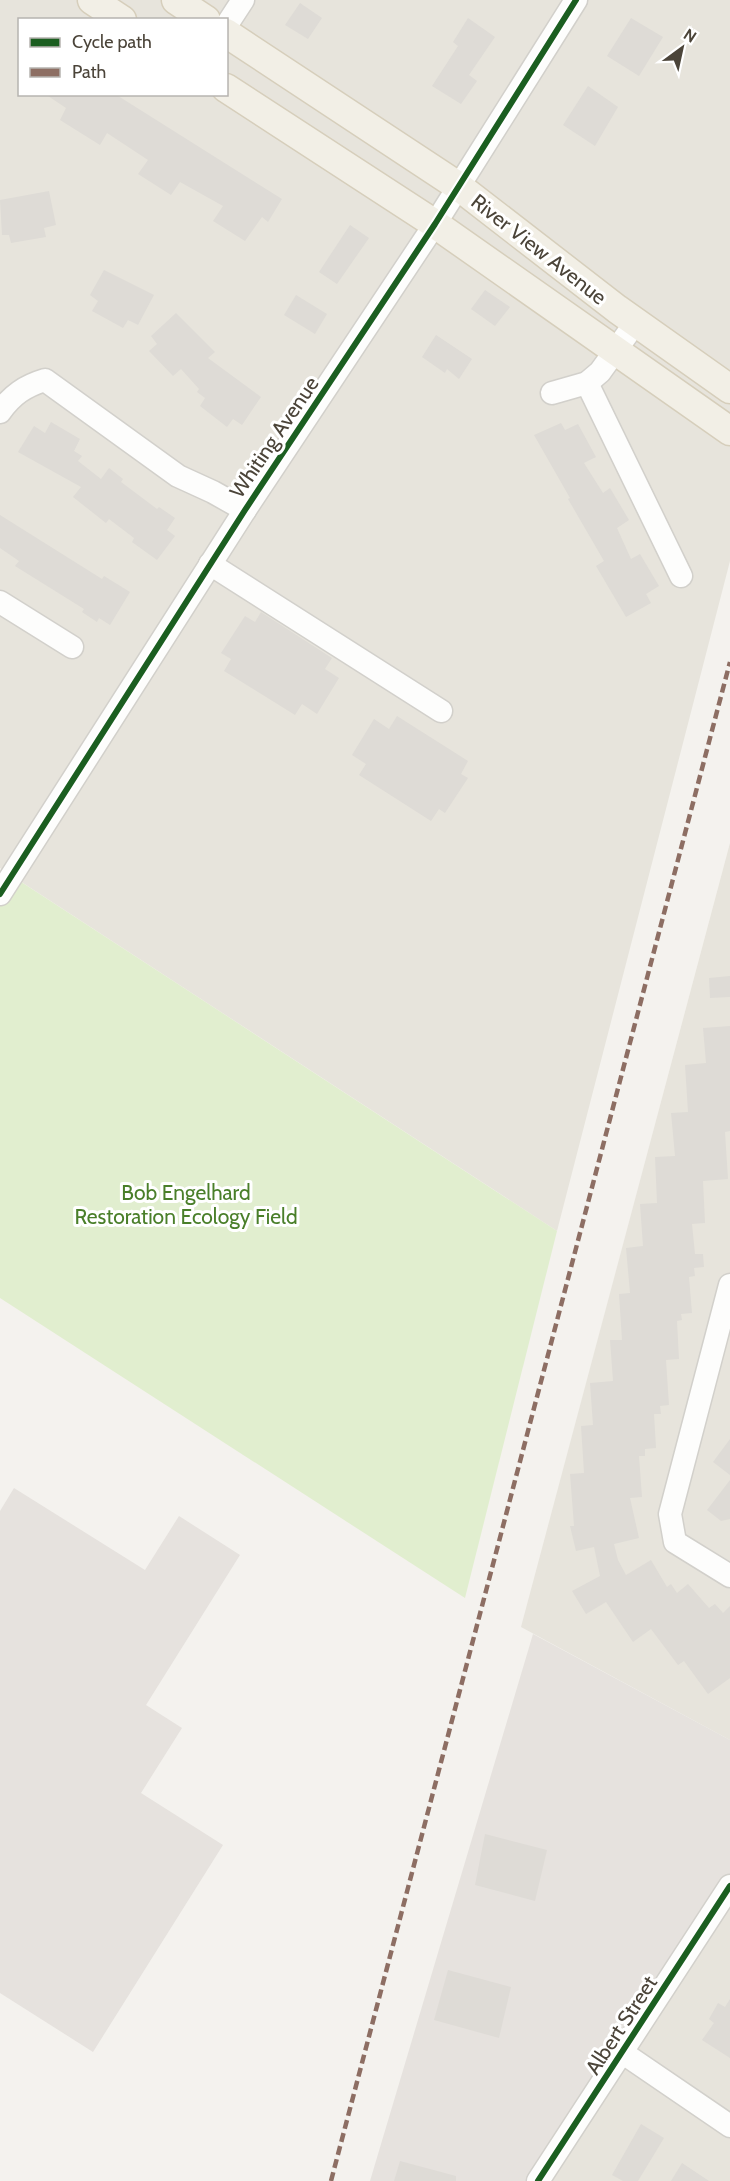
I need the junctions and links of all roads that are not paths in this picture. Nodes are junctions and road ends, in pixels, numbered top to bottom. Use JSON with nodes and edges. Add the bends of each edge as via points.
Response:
{"nodes":[{"id":1,"x":92,"y":0,"type":"edge"},
{"id":2,"x":176,"y":0,"type":"edge"},
{"id":3,"x":243,"y":0,"type":"edge"},
{"id":4,"x":576,"y":0,"type":"edge"},
{"id":5,"x":119,"y":18,"type":"edge"},
{"id":6,"x":203,"y":18,"type":"edge"},
{"id":7,"x":228,"y":23,"type":"edge"},
{"id":8,"x":228,"y":34,"type":"edge"},
{"id":9,"x":228,"y":89,"type":"edge"},
{"id":10,"x":458,"y":186,"type":"junction"},
{"id":11,"x":435,"y":224,"type":"junction"},
{"id":12,"x":636,"y":322,"type":"junction"},
{"id":13,"x":616,"y":350,"type":"junction"},
{"id":14,"x":587,"y":383,"type":"junction"},
{"id":15,"x":730,"y":389,"type":"edge"},
{"id":16,"x":552,"y":393,"type":"dead end"},
{"id":17,"x":0,"y":412,"type":"edge"},
{"id":18,"x":730,"y":431,"type":"edge"},
{"id":19,"x":245,"y":510,"type":"junction"},
{"id":20,"x":210,"y":564,"type":"junction"},
{"id":21,"x":681,"y":576,"type":"dead end"},
{"id":22,"x":0,"y":602,"type":"edge"},
{"id":23,"x":72,"y":647,"type":"dead end"},
{"id":24,"x":441,"y":711,"type":"dead end"},
{"id":25,"x":0,"y":894,"type":"edge"},
{"id":26,"x":730,"y":1285,"type":"edge"},
{"id":27,"x":730,"y":1576,"type":"edge"},
{"id":28,"x":730,"y":1886,"type":"edge"},
{"id":29,"x":623,"y":2053,"type":"junction"},
{"id":30,"x":730,"y":2126,"type":"edge"},
{"id":31,"x":538,"y":2181,"type":"edge"}],
"edges":[{"from":1,"to":5,"type":"main road"},
{"from":2,"to":6,"type":"main road"},
{"from":3,"to":7,"type":"street"},
{"from":4,"to":10,"type":"street","name":"Whiting Avenue"},
{"from":8,"to":10,"type":"main road","name":"River View Avenue"},
{"from":9,"to":11,"type":"main road","name":"River View Avenue"},
{"from":10,"to":11,"type":"street","name":"Whiting Avenue"},
{"from":10,"to":12,"type":"main road","name":"River View Avenue"},
{"from":11,"to":13,"type":"main road","name":"River View Avenue"},
{"from":11,"to":19,"type":"street","name":"Whiting Avenue"},
{"from":12,"to":13,"type":"street"},
{"from":12,"to":15,"type":"main road","name":"River View Avenue"},
{"from":13,"to":14,"type":"street"},
{"from":13,"to":18,"type":"main road","name":"River View Avenue"},
{"from":14,"to":16,"type":"street"},
{"from":14,"to":21,"type":"street"},
{"from":17,"to":19,"type":"street","via":[[27,385],[45,380],[178,476]]},
{"from":19,"to":20,"type":"street","name":"Whiting Avenue"},
{"from":20,"to":24,"type":"street"},
{"from":20,"to":25,"type":"street","name":"Whiting Avenue"},
{"from":22,"to":23,"type":"street"},
{"from":26,"to":27,"type":"street","via":[[670,1514],[675,1542]]},
{"from":28,"to":29,"type":"street","name":"Albert Street"},
{"from":29,"to":30,"type":"street"},
{"from":29,"to":31,"type":"street","name":"Albert Street"}]}
